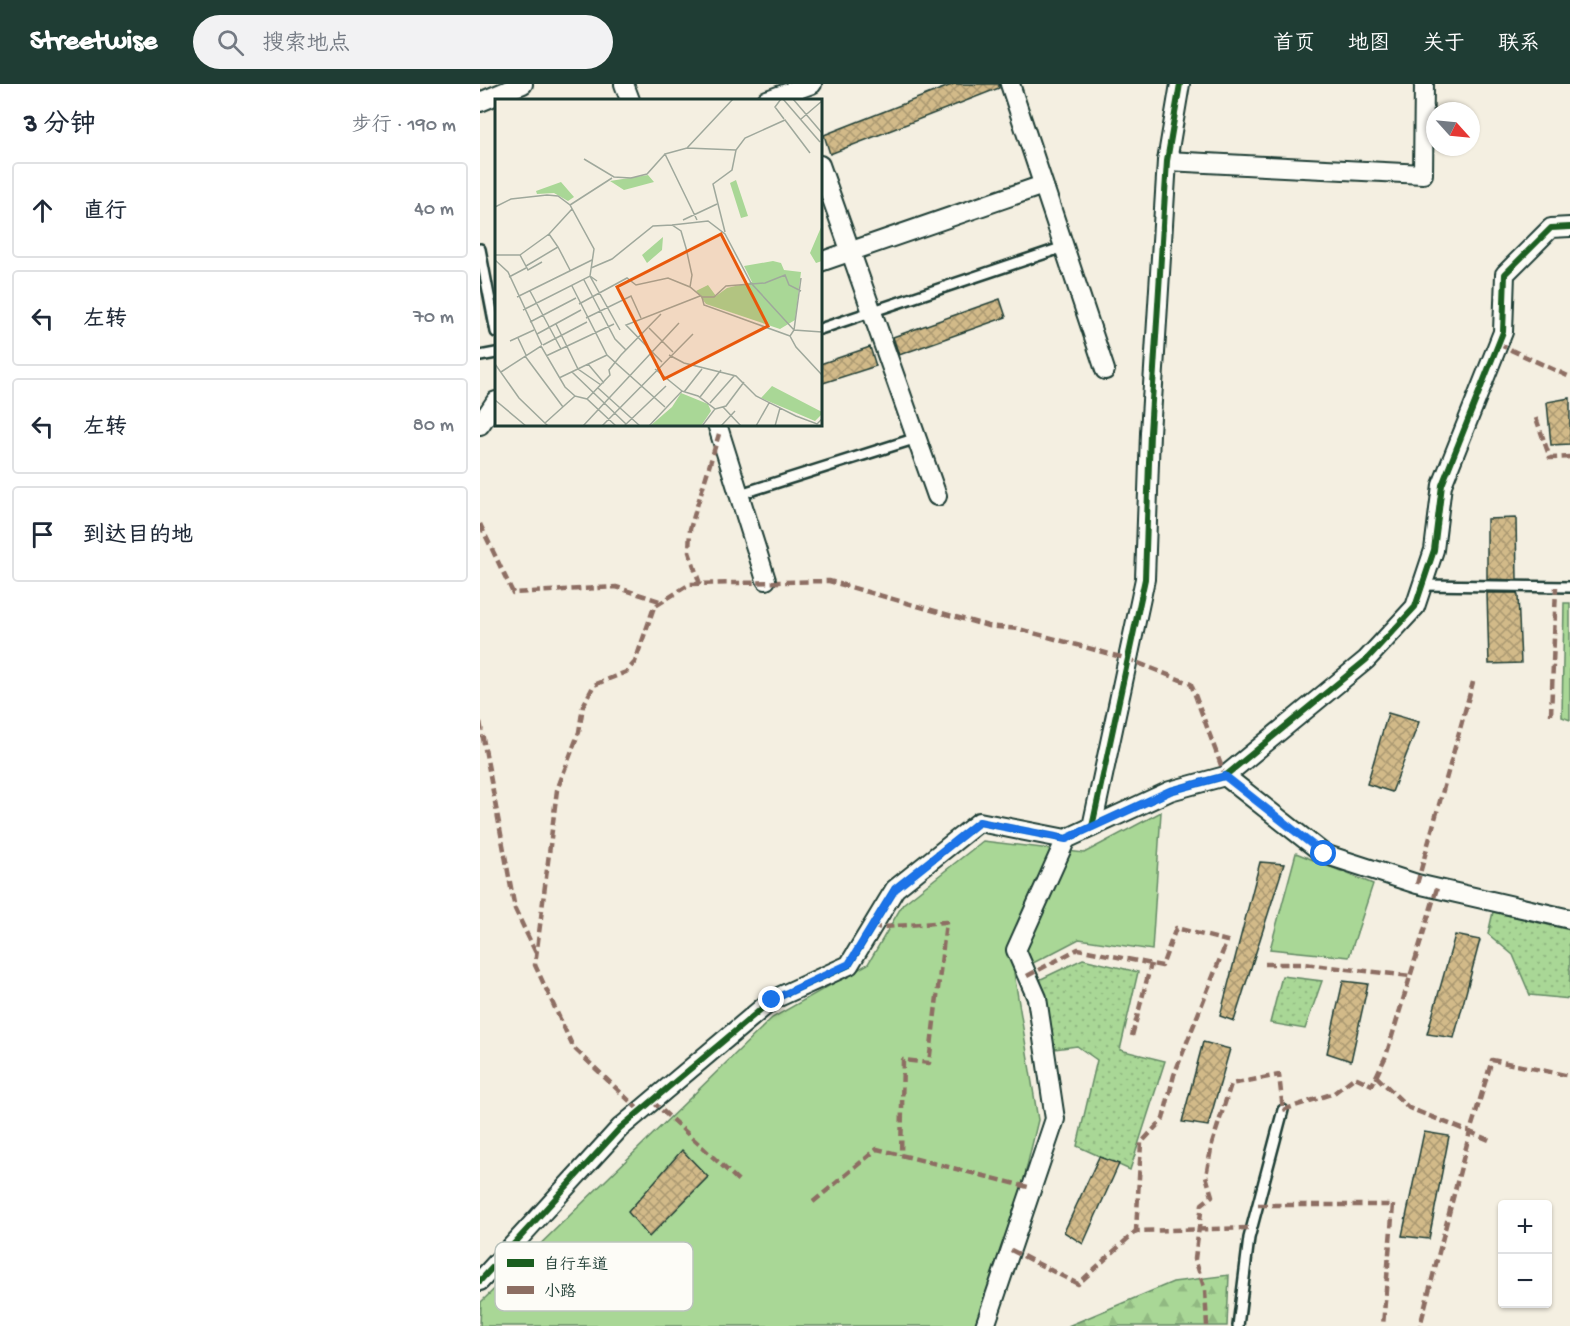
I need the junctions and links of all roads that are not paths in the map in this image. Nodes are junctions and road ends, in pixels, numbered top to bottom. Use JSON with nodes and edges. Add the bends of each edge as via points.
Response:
{"nodes":[{"id":1,"x":523,"y":84,"type":"edge"},
{"id":2,"x":624,"y":84,"type":"edge"},
{"id":3,"x":1010,"y":84,"type":"edge"},
{"id":4,"x":1180,"y":84,"type":"edge"},
{"id":5,"x":1424,"y":84,"type":"edge"},
{"id":6,"x":799,"y":90,"type":"edge"},
{"id":7,"x":630,"y":99,"type":"edge"},
{"id":8,"x":769,"y":99,"type":"edge"},
{"id":9,"x":480,"y":102,"type":"edge"},
{"id":10,"x":1167,"y":161,"type":"junction"},
{"id":11,"x":822,"y":171,"type":"edge"},
{"id":12,"x":1043,"y":185,"type":"junction"},
{"id":13,"x":1570,"y":227,"type":"edge"},
{"id":14,"x":1064,"y":247,"type":"junction"},
{"id":15,"x":480,"y":249,"type":"edge"},
{"id":16,"x":851,"y":252,"type":"junction"},
{"id":17,"x":822,"y":261,"type":"edge"},
{"id":18,"x":872,"y":311,"type":"junction"},
{"id":19,"x":495,"y":327,"type":"edge"},
{"id":20,"x":822,"y":328,"type":"edge"},
{"id":21,"x":495,"y":353,"type":"edge"},
{"id":22,"x":480,"y":356,"type":"edge"},
{"id":23,"x":1105,"y":370,"type":"dead end"},
{"id":24,"x":495,"y":403,"type":"edge"},
{"id":25,"x":480,"y":426,"type":"edge"},
{"id":26,"x":718,"y":426,"type":"edge"},
{"id":27,"x":917,"y":438,"type":"junction"},
{"id":28,"x":737,"y":495,"type":"junction"},
{"id":29,"x":937,"y":496,"type":"dead end"},
{"id":30,"x":766,"y":580,"type":"dead end"},
{"id":31,"x":1422,"y":585,"type":"junction"},
{"id":32,"x":1570,"y":587,"type":"edge"},
{"id":33,"x":1225,"y":776,"type":"junction"},
{"id":34,"x":1092,"y":827,"type":"junction"},
{"id":35,"x":1066,"y":839,"type":"junction"},
{"id":36,"x":1570,"y":919,"type":"edge"},
{"id":37,"x":1283,"y":1110,"type":"dead end"},
{"id":38,"x":516,"y":1242,"type":"edge"},
{"id":39,"x":495,"y":1265,"type":"edge"},
{"id":40,"x":480,"y":1281,"type":"edge"},
{"id":41,"x":985,"y":1326,"type":"edge"},
{"id":42,"x":1238,"y":1326,"type":"edge"}],
"edges":[{"from":1,"to":9,"type":"street"},
{"from":2,"to":7,"type":"street"},
{"from":3,"to":12,"type":"street"},
{"from":4,"to":10,"type":"street"},
{"from":5,"to":10,"type":"street","via":[[1423,174]]},
{"from":6,"to":8,"type":"street"},
{"from":10,"to":34,"type":"street","via":[[1144,579]]},
{"from":11,"to":16,"type":"street"},
{"from":12,"to":14,"type":"street"},
{"from":12,"to":16,"type":"street"},
{"from":13,"to":31,"type":"street","via":[[1551,228],[1505,274],[1503,332],[1442,485],[1434,550]]},
{"from":14,"to":18,"type":"lane"},
{"from":14,"to":23,"type":"street"},
{"from":15,"to":19,"type":"lane"},
{"from":16,"to":17,"type":"street"},
{"from":16,"to":18,"type":"street"},
{"from":18,"to":20,"type":"lane"},
{"from":18,"to":27,"type":"street"},
{"from":21,"to":22,"type":"lane"},
{"from":24,"to":25,"type":"street"},
{"from":26,"to":28,"type":"street"},
{"from":27,"to":28,"type":"lane"},
{"from":27,"to":29,"type":"street"},
{"from":28,"to":30,"type":"street"},
{"from":31,"to":32,"type":"lane"},
{"from":31,"to":33,"type":"street","via":[[1414,608],[1366,660]]},
{"from":33,"to":34,"type":"street","via":[[1170,791]]},
{"from":33,"to":36,"type":"street","via":[[1324,854],[1417,884]]},
{"from":34,"to":35,"type":"street"},
{"from":35,"to":38,"type":"street","via":[[979,822],[895,889],[849,964],[772,1000],[620,1128]]},
{"from":35,"to":41,"type":"street","via":[[1016,950],[1037,998],[1055,1119]]},
{"from":37,"to":42,"type":"lane","via":[[1249,1238]]},
{"from":39,"to":40,"type":"street"}]}
